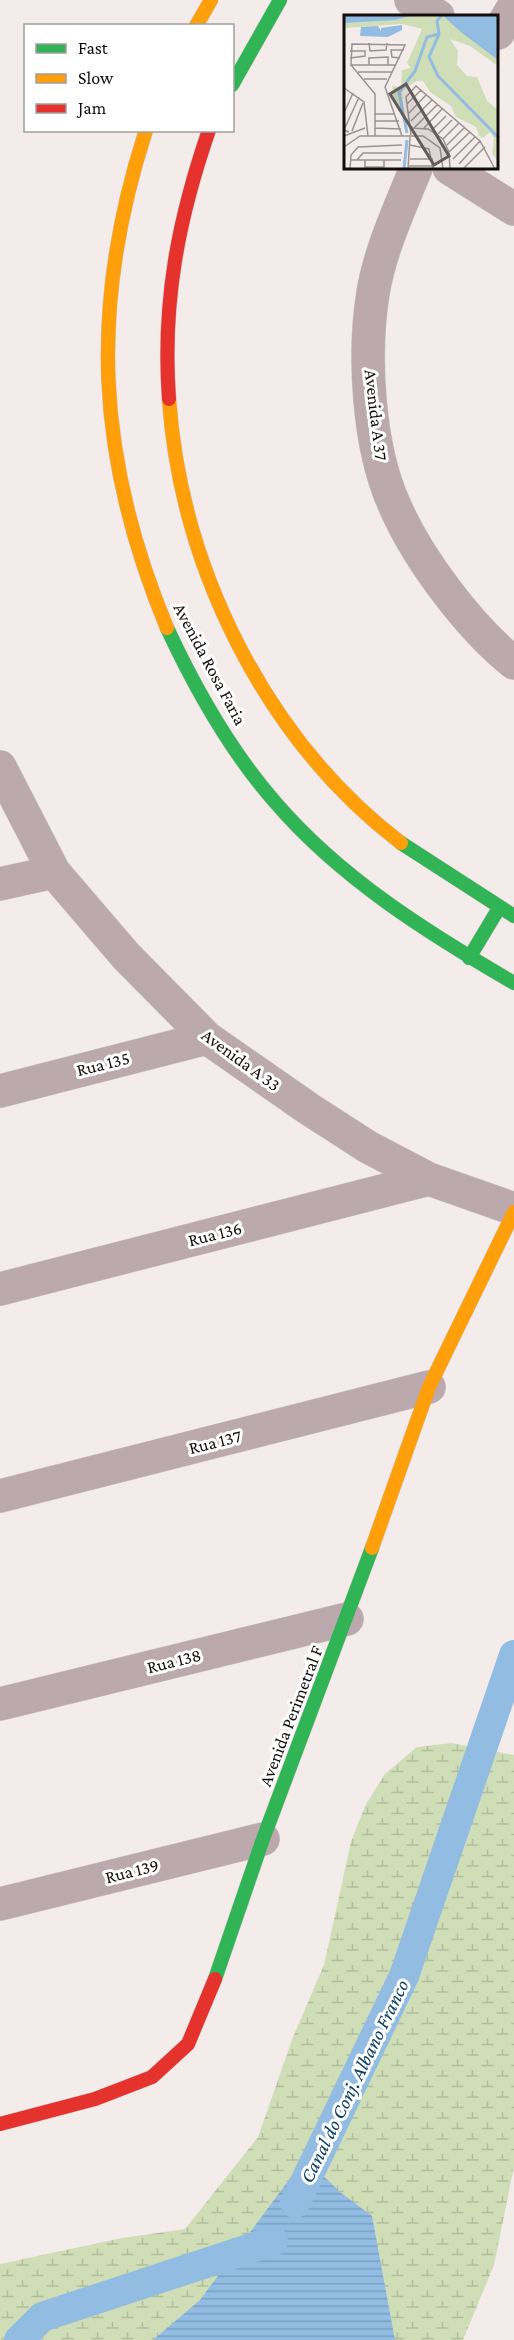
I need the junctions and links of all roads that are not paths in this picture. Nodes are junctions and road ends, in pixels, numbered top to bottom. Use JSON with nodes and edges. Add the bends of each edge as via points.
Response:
{"nodes":[{"id":1,"x":211,"y":0,"type":"edge"},
{"id":2,"x":280,"y":0,"type":"edge"},
{"id":3,"x":411,"y":0,"type":"edge"},
{"id":4,"x":514,"y":6,"type":"edge"},
{"id":5,"x":436,"y":15,"type":"edge"},
{"id":6,"x":197,"y":24,"type":"edge"},
{"id":7,"x":499,"y":31,"type":"edge"},
{"id":8,"x":234,"y":81,"type":"edge"},
{"id":9,"x":145,"y":132,"type":"edge"},
{"id":10,"x":208,"y":132,"type":"edge"},
{"id":11,"x":416,"y":170,"type":"edge"},
{"id":12,"x":452,"y":170,"type":"edge"},
{"id":13,"x":514,"y":208,"type":"edge"},
{"id":14,"x":514,"y":663,"type":"edge"},
{"id":15,"x":0,"y":767,"type":"edge"},
{"id":16,"x":54,"y":872,"type":"junction"},
{"id":17,"x":0,"y":884,"type":"edge"},
{"id":18,"x":499,"y":908,"type":"junction"},
{"id":19,"x":514,"y":916,"type":"edge"},
{"id":20,"x":470,"y":958,"type":"junction"},
{"id":21,"x":514,"y":983,"type":"edge"},
{"id":22,"x":207,"y":1038,"type":"junction"},
{"id":23,"x":0,"y":1091,"type":"edge"},
{"id":24,"x":429,"y":1179,"type":"junction"},
{"id":25,"x":514,"y":1211,"type":"edge"},
{"id":26,"x":0,"y":1289,"type":"edge"},
{"id":27,"x":429,"y":1387,"type":"junction"},
{"id":28,"x":0,"y":1496,"type":"edge"},
{"id":29,"x":347,"y":1619,"type":"junction"},
{"id":30,"x":0,"y":1704,"type":"edge"},
{"id":31,"x":263,"y":1839,"type":"junction"},
{"id":32,"x":0,"y":1904,"type":"edge"},
{"id":33,"x":0,"y":2124,"type":"edge"}],
"edges":[{"from":1,"to":6,"type":"street"},
{"from":2,"to":8,"type":"street"},
{"from":3,"to":5,"type":"street"},
{"from":4,"to":7,"type":"street"},
{"from":9,"to":20,"type":"street","name":"Avenida Rosa Faria","via":[[117,230],[109,310],[110,398],[121,488],[137,550],[166,628],[227,736],[283,812],[334,862],[418,926]]},
{"from":10,"to":18,"type":"street","name":"Avenida Rosa Faria","via":[[192,179],[174,255],[167,328],[172,444],[198,550],[226,621],[252,669],[286,724],[318,765],[363,813]]},
{"from":11,"to":14,"type":"street","name":"Avenida A 37","via":[[393,225],[373,291],[368,341],[378,452],[393,504],[422,554],[460,609]]},
{"from":12,"to":13,"type":"street"},
{"from":15,"to":16,"type":"street","name":"Avenida A 33"},
{"from":16,"to":17,"type":"street"},
{"from":16,"to":22,"type":"street","name":"Avenida A 33","via":[[126,956]]},
{"from":18,"to":19,"type":"street","name":"Avenida Rosa Faria"},
{"from":18,"to":20,"type":"street"},
{"from":20,"to":21,"type":"street","name":"Avenida Rosa Faria"},
{"from":22,"to":23,"type":"street","name":"Rua 135"},
{"from":22,"to":24,"type":"street","name":"Avenida A 33","via":[[368,1147]]},
{"from":24,"to":25,"type":"street","name":"Avenida A 33"},
{"from":24,"to":26,"type":"street","name":"Rua 136"},
{"from":25,"to":27,"type":"street","name":"Avenida Perimetral F"},
{"from":27,"to":28,"type":"street","name":"Rua 137"},
{"from":27,"to":29,"type":"street","name":"Avenida Perimetral F"},
{"from":29,"to":30,"type":"street","name":"Rua 138"},
{"from":29,"to":31,"type":"street","name":"Avenida Perimetral F"},
{"from":31,"to":32,"type":"street","name":"Rua 139"},
{"from":31,"to":33,"type":"street","name":"Avenida Perimetral F","via":[[211,1991],[188,2044],[152,2077],[95,2099]]}]}
